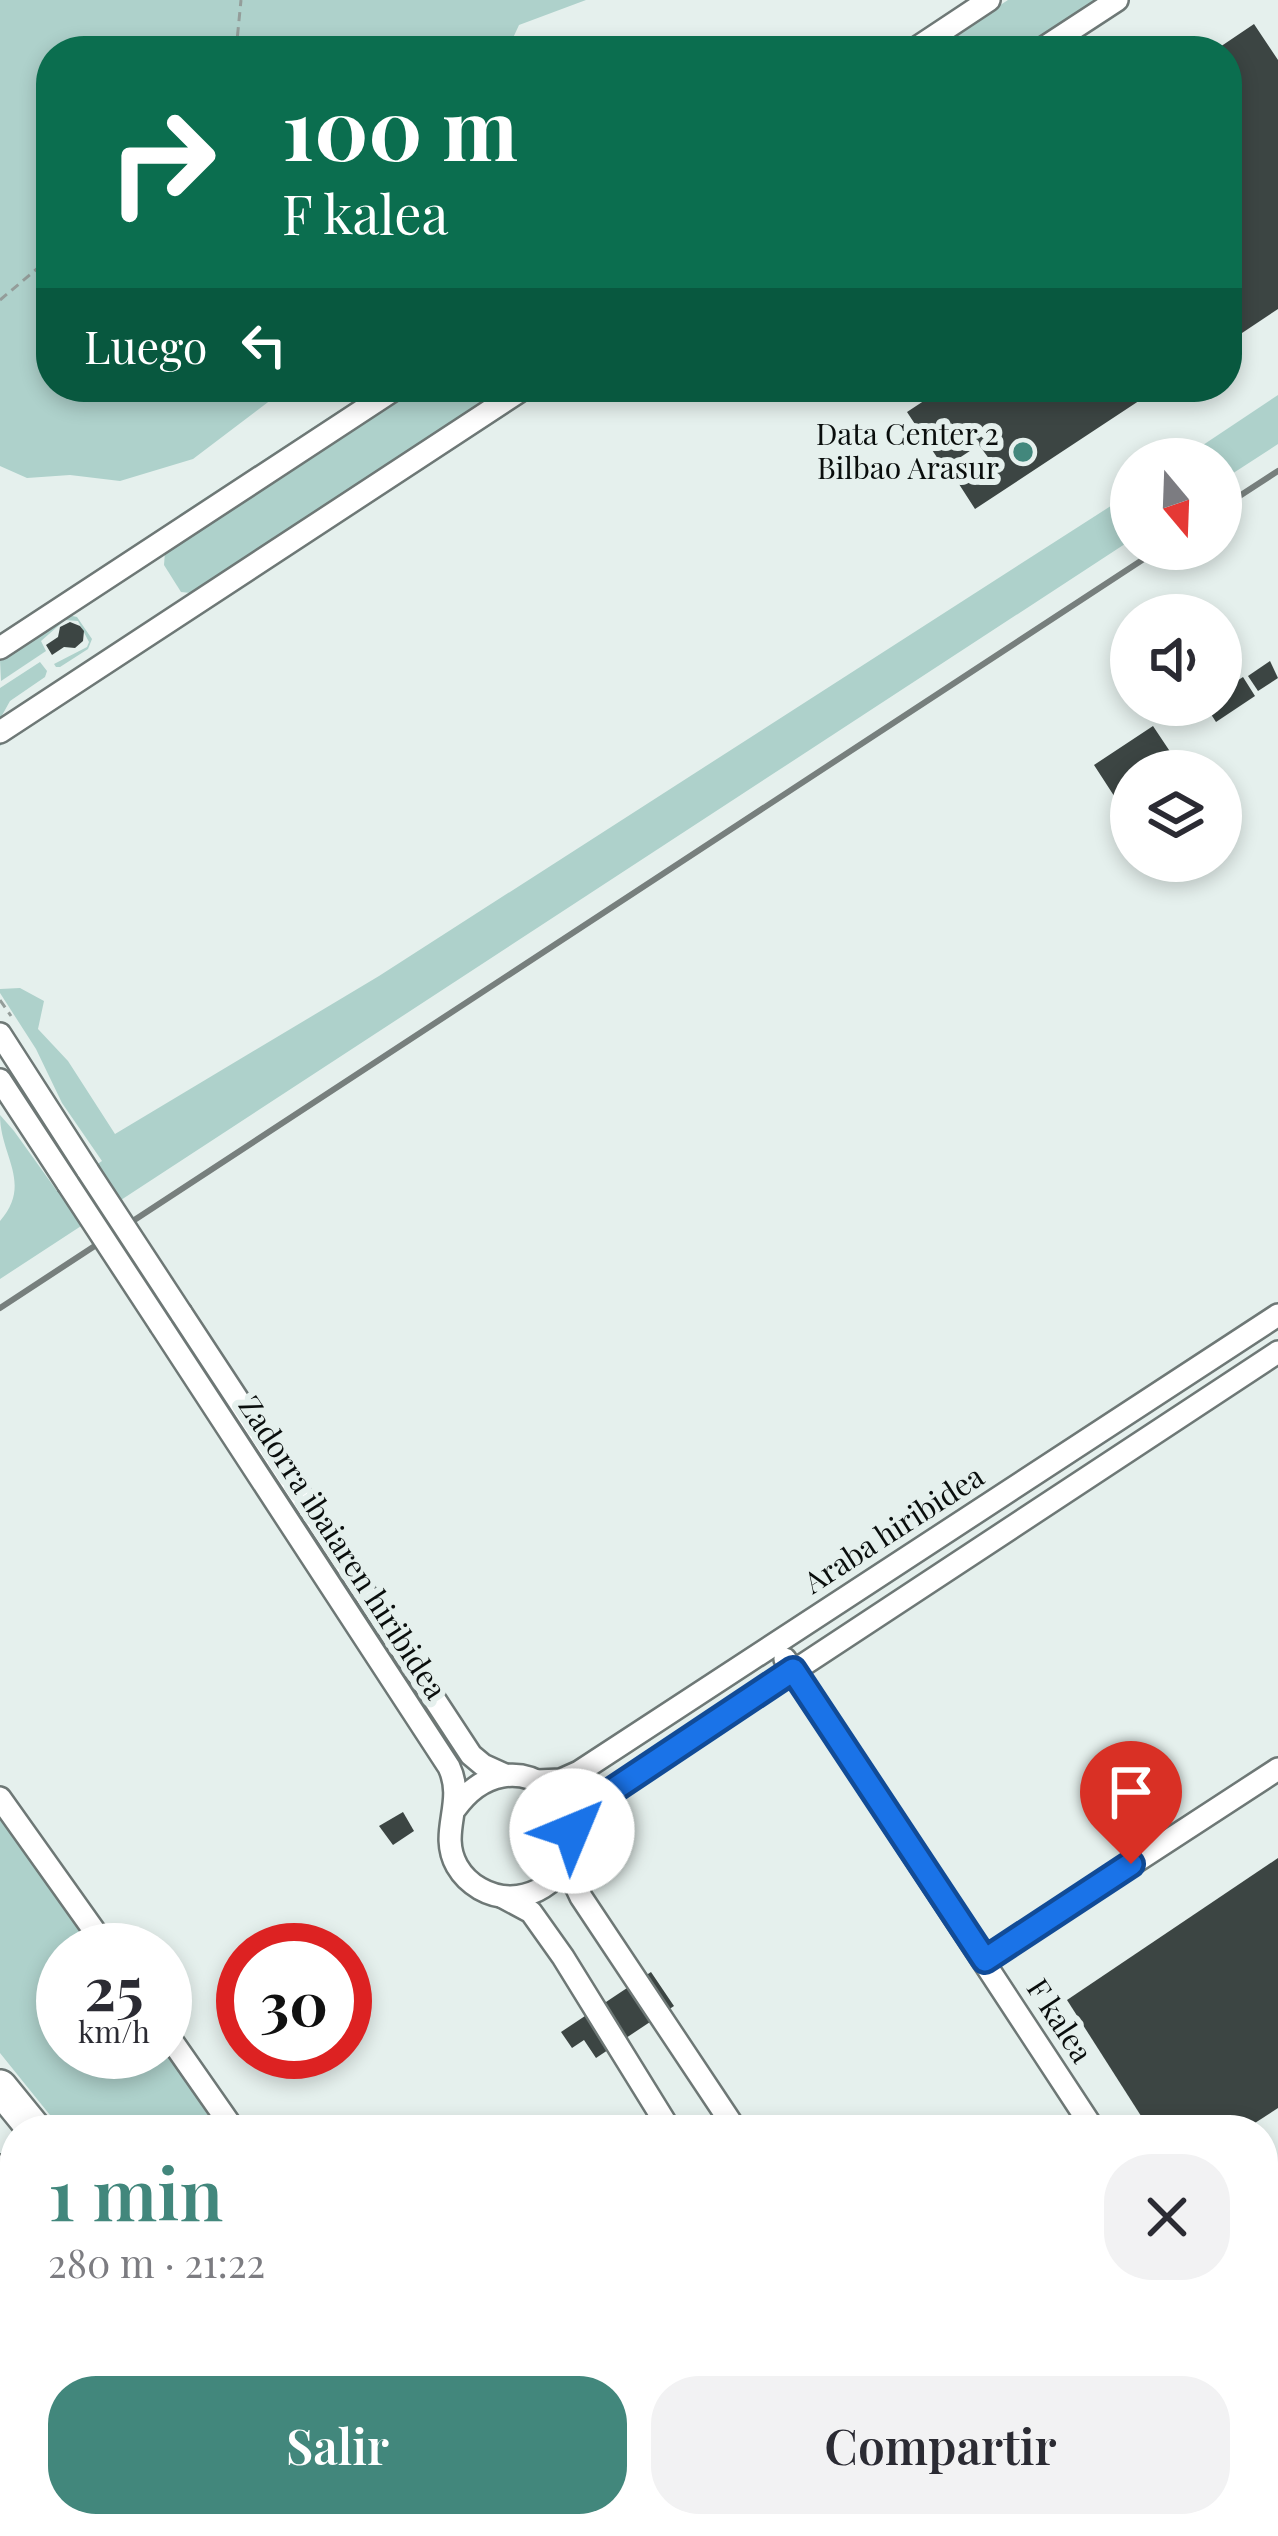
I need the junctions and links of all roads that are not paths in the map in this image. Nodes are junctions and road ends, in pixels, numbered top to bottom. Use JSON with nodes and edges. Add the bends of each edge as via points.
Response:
{"nodes":[{"id":1,"x":989,"y":0,"type":"edge"},
{"id":2,"x":1117,"y":0,"type":"edge"},
{"id":3,"x":935,"y":36,"type":"edge"},
{"id":4,"x":1062,"y":36,"type":"edge"},
{"id":5,"x":375,"y":402,"type":"edge"},
{"id":6,"x":503,"y":402,"type":"edge"},
{"id":7,"x":0,"y":648,"type":"edge"},
{"id":8,"x":0,"y":732,"type":"edge"},
{"id":9,"x":0,"y":1034,"type":"edge"},
{"id":10,"x":0,"y":1080,"type":"edge"},
{"id":11,"x":1278,"y":1315,"type":"edge"},
{"id":12,"x":1278,"y":1352,"type":"edge"},
{"id":13,"x":775,"y":1644,"type":"junction"},
{"id":14,"x":793,"y":1670,"type":"junction"},
{"id":15,"x":1278,"y":1768,"type":"edge"},
{"id":16,"x":505,"y":1774,"type":"junction"},
{"id":17,"x":538,"y":1781,"type":"junction"},
{"id":18,"x":0,"y":1798,"type":"edge"},
{"id":19,"x":455,"y":1809,"type":"junction"},
{"id":20,"x":572,"y":1831,"type":"junction"},
{"id":21,"x":566,"y":1863,"type":"junction"},
{"id":22,"x":503,"y":1897,"type":"junction"},
{"id":23,"x":89,"y":1923,"type":"edge"},
{"id":24,"x":985,"y":1960,"type":"junction"},
{"id":25,"x":192,"y":2070,"type":"edge"},
{"id":26,"x":0,"y":2087,"type":"edge"},
{"id":27,"x":22,"y":2115,"type":"edge"},
{"id":28,"x":224,"y":2115,"type":"edge"},
{"id":29,"x":661,"y":2115,"type":"edge"},
{"id":30,"x":726,"y":2115,"type":"edge"},
{"id":31,"x":1084,"y":2115,"type":"edge"}],
"edges":[{"from":1,"to":3,"type":"street"},
{"from":2,"to":4,"type":"street"},
{"from":5,"to":7,"type":"street"},
{"from":6,"to":8,"type":"street"},
{"from":9,"to":16,"type":"street","name":"Zadorra ibaiaren hiribidea","bridge":true,"via":[[471,1755]]},
{"from":10,"to":19,"type":"street","name":"Zadorra ibaiaren hiribidea","bridge":true,"via":[[449,1768]]},
{"from":11,"to":13,"type":"street","name":"Araba hiribidea"},
{"from":12,"to":14,"type":"street","name":"Araba hiribidea"},
{"from":13,"to":14,"type":"street","name":"F kalea"},
{"from":13,"to":17,"type":"street","name":"Araba hiribidea","via":[[579,1772]]},
{"from":14,"to":20,"type":"street","name":"Araba hiribidea","via":[[586,1808]]},
{"from":14,"to":24,"type":"street","name":"F kalea"},
{"from":15,"to":24,"type":"street"},
{"from":16,"to":17,"type":"street"},
{"from":16,"to":19,"type":"street","via":[[484,1780]]},
{"from":17,"to":20,"type":"street","via":[[555,1793]]},
{"from":18,"to":23,"type":"street"},
{"from":19,"to":22,"type":"street","via":[[449,1828],[456,1865],[484,1892]]},
{"from":20,"to":21,"type":"street"},
{"from":21,"to":22,"type":"street","via":[[540,1890]]},
{"from":21,"to":30,"type":"street"},
{"from":22,"to":29,"type":"street","via":[[531,1912]]},
{"from":24,"to":31,"type":"street","name":"F kalea"},
{"from":25,"to":28,"type":"street"},
{"from":26,"to":27,"type":"highway"}]}
